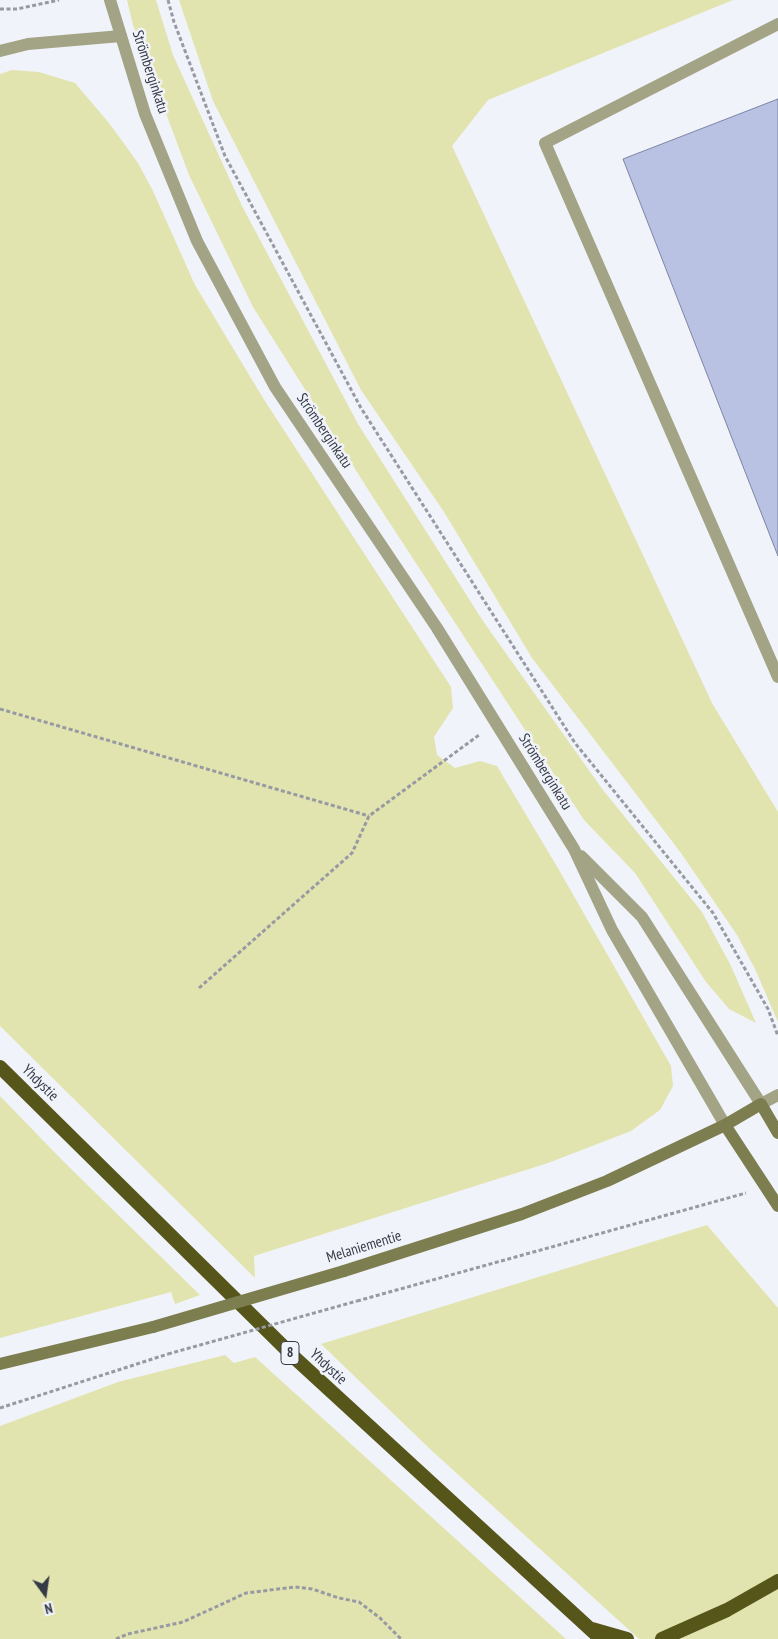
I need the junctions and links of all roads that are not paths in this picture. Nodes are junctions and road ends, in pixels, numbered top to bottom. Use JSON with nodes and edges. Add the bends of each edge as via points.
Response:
{"nodes":[{"id":1,"x":110,"y":0,"type":"edge"},
{"id":2,"x":778,"y":24,"type":"edge"},
{"id":3,"x":121,"y":36,"type":"junction"},
{"id":4,"x":0,"y":51,"type":"edge"},
{"id":5,"x":778,"y":677,"type":"edge"},
{"id":6,"x":574,"y":849,"type":"junction"},
{"id":7,"x":0,"y":1067,"type":"edge"},
{"id":8,"x":778,"y":1095,"type":"edge"},
{"id":9,"x":761,"y":1104,"type":"junction"},
{"id":10,"x":725,"y":1125,"type":"junction"},
{"id":11,"x":778,"y":1133,"type":"edge"},
{"id":12,"x":778,"y":1206,"type":"edge"},
{"id":13,"x":0,"y":1364,"type":"edge"},
{"id":14,"x":778,"y":1581,"type":"edge"},
{"id":15,"x":590,"y":1629,"type":"junction"},
{"id":16,"x":600,"y":1639,"type":"edge"},
{"id":17,"x":627,"y":1639,"type":"edge"},
{"id":18,"x":662,"y":1639,"type":"edge"}],
"edges":[{"from":1,"to":3,"type":"street","name":"Strömberginkatu"},
{"from":2,"to":5,"type":"street","via":[[545,144]]},
{"from":3,"to":4,"type":"street","via":[[28,44]]},
{"from":3,"to":6,"type":"street","name":"Strömberginkatu","via":[[146,114],[197,241],[271,379],[437,628]]},
{"from":6,"to":9,"type":"street","name":"Strömberginkatu","via":[[642,917]]},
{"from":6,"to":10,"type":"street","name":"Strömberginkatu","via":[[612,930]]},
{"from":7,"to":15,"type":"highway","name":"Yhdystie","number":"8","via":[[296,1359]]},
{"from":8,"to":9,"type":"street"},
{"from":9,"to":10,"type":"main road","name":"Melaniementie"},
{"from":9,"to":11,"type":"main road","name":"Strömberginkatu"},
{"from":10,"to":12,"type":"main road","name":"Strömberginkatu"},
{"from":10,"to":13,"type":"main road","name":"Melaniementie","bridge":true,"via":[[607,1181],[522,1214],[153,1327]]},
{"from":14,"to":18,"type":"highway","via":[[727,1610]]},
{"from":15,"to":16,"type":"highway","name":"Yhdystie","number":"8"},
{"from":15,"to":17,"type":"highway"}]}
